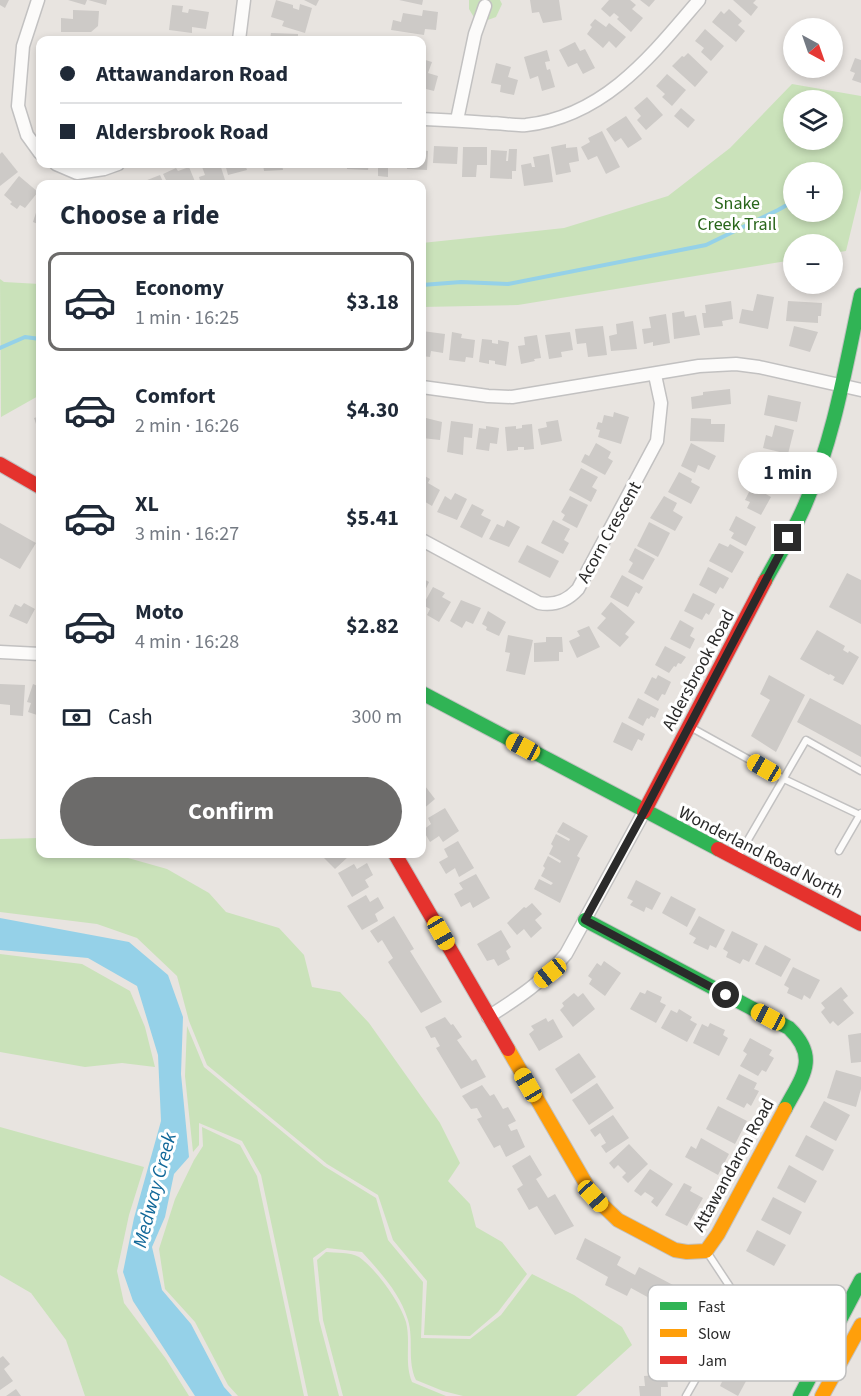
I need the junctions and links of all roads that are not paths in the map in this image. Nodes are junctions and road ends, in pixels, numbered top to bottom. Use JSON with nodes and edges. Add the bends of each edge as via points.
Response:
{"nodes":[{"id":1,"x":38,"y":0,"type":"edge"},
{"id":2,"x":244,"y":0,"type":"edge"},
{"id":3,"x":699,"y":0,"type":"edge"},
{"id":4,"x":485,"y":6,"type":"dead end"},
{"id":5,"x":240,"y":36,"type":"edge"},
{"id":6,"x":426,"y":119,"type":"edge"},
{"id":7,"x":457,"y":120,"type":"junction"},
{"id":8,"x":36,"y":147,"type":"edge"},
{"id":9,"x":65,"y":168,"type":"edge"},
{"id":10,"x":107,"y":168,"type":"edge"},
{"id":11,"x":861,"y":295,"type":"edge"},
{"id":12,"x":655,"y":375,"type":"junction"},
{"id":13,"x":840,"y":385,"type":"junction"},
{"id":14,"x":426,"y":388,"type":"edge"},
{"id":15,"x":861,"y":390,"type":"edge"},
{"id":16,"x":0,"y":464,"type":"edge"},
{"id":17,"x":36,"y":485,"type":"edge"},
{"id":18,"x":426,"y":542,"type":"edge"},
{"id":19,"x":0,"y":652,"type":"edge"},
{"id":20,"x":36,"y":654,"type":"edge"},
{"id":21,"x":426,"y":695,"type":"edge"},
{"id":22,"x":688,"y":727,"type":"junction"},
{"id":23,"x":861,"y":771,"type":"edge"},
{"id":24,"x":784,"y":779,"type":"junction"},
{"id":25,"x":644,"y":812,"type":"junction"},
{"id":26,"x":860,"y":814,"type":"edge"},
{"id":27,"x":839,"y":851,"type":"dead end"},
{"id":28,"x":397,"y":858,"type":"edge"},
{"id":29,"x":736,"y":860,"type":"junction"},
{"id":30,"x":585,"y":920,"type":"junction"},
{"id":31,"x":861,"y":924,"type":"edge"},
{"id":32,"x":488,"y":1017,"type":"junction"},
{"id":33,"x":706,"y":1251,"type":"junction"},
{"id":34,"x":861,"y":1280,"type":"edge"},
{"id":35,"x":729,"y":1285,"type":"edge"},
{"id":36,"x":846,"y":1309,"type":"edge"},
{"id":37,"x":861,"y":1324,"type":"edge"},
{"id":38,"x":846,"y":1352,"type":"edge"},
{"id":39,"x":695,"y":1381,"type":"edge"},
{"id":40,"x":808,"y":1381,"type":"edge"},
{"id":41,"x":830,"y":1381,"type":"edge"},
{"id":42,"x":686,"y":1396,"type":"edge"},
{"id":43,"x":800,"y":1396,"type":"edge"},
{"id":44,"x":822,"y":1396,"type":"edge"}],
"edges":[{"from":1,"to":8,"type":"street","via":[[23,46],[18,106],[27,135]]},
{"from":2,"to":5,"type":"street"},
{"from":3,"to":7,"type":"street","via":[[647,61],[598,100],[560,118],[525,125]]},
{"from":4,"to":7,"type":"street","via":[[475,34]]},
{"from":6,"to":7,"type":"street"},
{"from":9,"to":10,"type":"street","via":[[77,173]]},
{"from":11,"to":13,"type":"street","name":"Aldersbrook Road"},
{"from":12,"to":13,"type":"street","via":[[736,364]]},
{"from":12,"to":14,"type":"street","via":[[512,397]]},
{"from":12,"to":18,"type":"street","name":"Acorn Crescent","via":[[661,404],[657,441],[572,596],[559,603],[538,603]]},
{"from":13,"to":15,"type":"street"},
{"from":13,"to":22,"type":"street","name":"Aldersbrook Road","via":[[820,468],[807,501]]},
{"from":16,"to":17,"type":"street"},
{"from":19,"to":20,"type":"street"},
{"from":21,"to":25,"type":"street","name":"Wonderland Road North"},
{"from":22,"to":24,"type":"lane"},
{"from":22,"to":25,"type":"street","name":"Aldersbrook Road"},
{"from":23,"to":24,"type":"lane","via":[[806,740]]},
{"from":24,"to":26,"type":"lane"},
{"from":24,"to":29,"type":"lane"},
{"from":25,"to":29,"type":"street","name":"Wonderland Road North"},
{"from":25,"to":30,"type":"street","name":"Aldersbrook Road"},
{"from":26,"to":27,"type":"lane"},
{"from":28,"to":32,"type":"street","name":"Attawandaron Road"},
{"from":29,"to":31,"type":"street","name":"Wonderland Road North"},
{"from":30,"to":32,"type":"street","name":"Aldersbrook Road","via":[[550,973]]},
{"from":30,"to":33,"type":"street","name":"Attawandaron Road","via":[[789,1028],[807,1050],[808,1060],[801,1079]]},
{"from":32,"to":33,"type":"street","name":"Attawandaron Road","via":[[593,1196],[610,1214],[675,1250]]},
{"from":33,"to":35,"type":"lane"},
{"from":34,"to":36,"type":"street"},
{"from":37,"to":38,"type":"street"},
{"from":39,"to":42,"type":"lane"},
{"from":40,"to":43,"type":"street"},
{"from":41,"to":44,"type":"street"}]}
